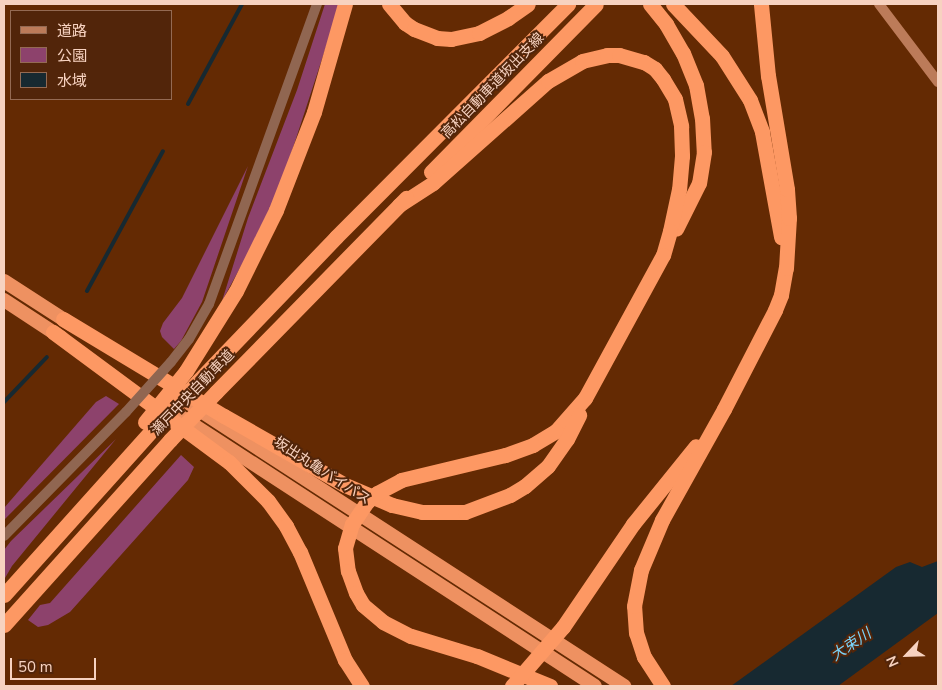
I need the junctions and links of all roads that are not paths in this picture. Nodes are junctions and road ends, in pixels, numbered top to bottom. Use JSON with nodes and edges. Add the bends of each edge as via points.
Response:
{"nodes":[{"id":1,"x":317,"y":4,"type":"edge"},
{"id":2,"x":346,"y":4,"type":"edge"},
{"id":3,"x":389,"y":4,"type":"edge"},
{"id":4,"x":528,"y":4,"type":"edge"},
{"id":5,"x":568,"y":4,"type":"edge"},
{"id":6,"x":596,"y":4,"type":"edge"},
{"id":7,"x":650,"y":4,"type":"edge"},
{"id":8,"x":673,"y":4,"type":"edge"},
{"id":9,"x":761,"y":4,"type":"edge"},
{"id":10,"x":879,"y":4,"type":"edge"},
{"id":11,"x":938,"y":82,"type":"edge"},
{"id":12,"x":399,"y":175,"type":"joint"},
{"id":13,"x":413,"y":191,"type":"joint"},
{"id":14,"x":399,"y":205,"type":"junction"},
{"id":15,"x":662,"y":255,"type":"junction"},
{"id":16,"x":4,"y":273,"type":"edge"},
{"id":17,"x":4,"y":280,"type":"edge"},
{"id":18,"x":784,"y":283,"type":"junction"},
{"id":19,"x":4,"y":300,"type":"edge"},
{"id":20,"x":4,"y":306,"type":"edge"},
{"id":21,"x":63,"y":319,"type":"junction"},
{"id":22,"x":53,"y":332,"type":"junction"},
{"id":23,"x":611,"y":354,"type":"junction"},
{"id":24,"x":724,"y":409,"type":"junction"},
{"id":25,"x":149,"y":426,"type":"junction"},
{"id":26,"x":4,"y":536,"type":"edge"},
{"id":27,"x":8,"y":590,"type":"edge"},
{"id":28,"x":4,"y":625,"type":"edge"},
{"id":29,"x":620,"y":683,"type":"edge"},
{"id":30,"x":362,"y":686,"type":"edge"},
{"id":31,"x":512,"y":686,"type":"edge"},
{"id":32,"x":550,"y":686,"type":"edge"},
{"id":33,"x":595,"y":686,"type":"edge"},
{"id":34,"x":663,"y":686,"type":"edge"}],
"edges":[{"from":1,"to":26,"type":"street","bridge":true,"via":[[209,304],[194,331],[126,412]]},
{"from":2,"to":25,"type":"highway","bridge":true,"via":[[314,112],[276,210],[236,291]]},
{"from":3,"to":4,"type":"highway","via":[[414,30],[451,39],[479,33]]},
{"from":5,"to":12,"type":"highway","name":"高松自動車道坂出支線"},
{"from":6,"to":13,"type":"highway","name":"高松自動車道坂出支線"},
{"from":7,"to":15,"type":"highway","via":[[676,38],[690,69],[700,102],[704,135],[699,183]]},
{"from":8,"to":18,"type":"highway","via":[[722,56],[742,84],[756,116],[766,149],[782,238]]},
{"from":9,"to":18,"type":"highway","via":[[766,61],[787,188],[788,236]]},
{"from":10,"to":11,"type":"main road"},
{"from":12,"to":25,"type":"highway","name":"瀬戸中央自動車道","bridge":true,"via":[[198,381]]},
{"from":13,"to":14,"type":"highway","name":"瀬戸中央自動車道"},
{"from":14,"to":15,"type":"highway","via":[[433,183],[559,72],[594,57],[619,55],[644,62],[655,69],[670,88],[679,112],[682,142],[679,189]]},
{"from":14,"to":28,"type":"highway","name":"瀬戸中央自動車道","bridge":true,"via":[[170,440]]},
{"from":15,"to":23,"type":"highway"},
{"from":16,"to":21,"type":"highway"},
{"from":17,"to":21,"type":"highway","name":"坂出丸亀バイパス"},
{"from":18,"to":24,"type":"highway","via":[[775,310]]},
{"from":19,"to":22,"type":"highway"},
{"from":20,"to":22,"type":"highway"},
{"from":21,"to":23,"type":"highway","via":[[345,485],[392,505],[436,514],[465,512],[488,505],[510,495],[539,475],[567,439]]},
{"from":21,"to":29,"type":"highway","name":"坂出丸亀バイパス"},
{"from":22,"to":30,"type":"highway","via":[[222,457],[268,501],[300,552],[345,660]]},
{"from":22,"to":33,"type":"highway"},
{"from":23,"to":32,"type":"highway","bridge":true,"via":[[575,412],[556,432],[505,455],[401,480],[377,493],[366,502],[352,524],[345,548],[348,571],[356,593],[383,622],[412,636],[486,660]]},
{"from":24,"to":31,"type":"highway","bridge":true,"via":[[650,501],[563,627]]},
{"from":24,"to":34,"type":"highway","via":[[662,520],[641,570],[636,594],[636,633],[648,663]]},
{"from":25,"to":27,"type":"highway"}]}
